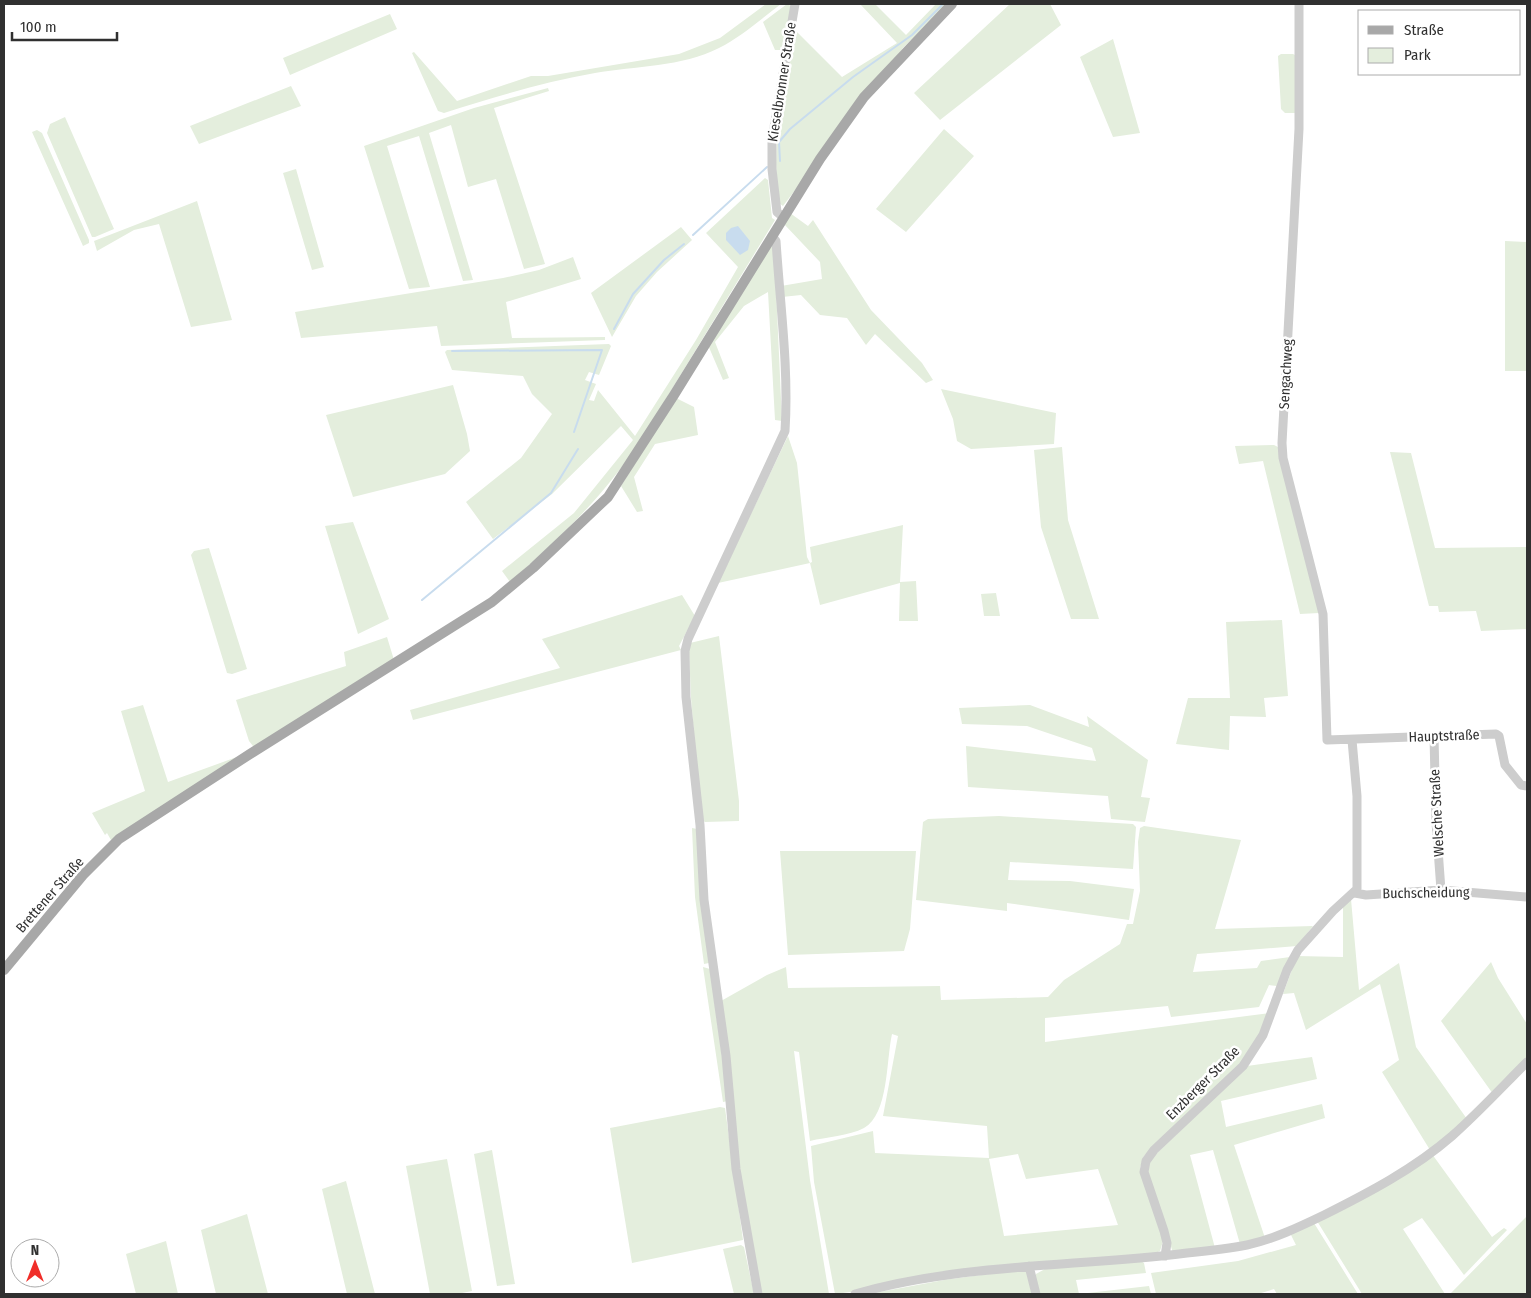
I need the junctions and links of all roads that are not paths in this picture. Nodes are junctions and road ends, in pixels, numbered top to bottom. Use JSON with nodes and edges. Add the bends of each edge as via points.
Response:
{"nodes":[{"id":1,"x":795,"y":4,"type":"edge"},
{"id":2,"x":952,"y":4,"type":"edge"},
{"id":3,"x":1298,"y":4,"type":"edge"},
{"id":4,"x":783,"y":217,"type":"junction"},
{"id":5,"x":772,"y":236,"type":"junction"},
{"id":6,"x":1434,"y":736,"type":"junction"},
{"id":7,"x":1327,"y":740,"type":"joint"},
{"id":8,"x":1352,"y":740,"type":"junction"},
{"id":9,"x":1527,"y":786,"type":"edge"},
{"id":10,"x":1442,"y":890,"type":"junction"},
{"id":11,"x":1354,"y":893,"type":"junction"},
{"id":12,"x":1527,"y":897,"type":"edge"},
{"id":13,"x":4,"y":970,"type":"edge"},
{"id":14,"x":1527,"y":1062,"type":"edge"},
{"id":15,"x":1165,"y":1256,"type":"junction"},
{"id":16,"x":1028,"y":1266,"type":"junction"},
{"id":17,"x":758,"y":1294,"type":"edge"},
{"id":18,"x":855,"y":1294,"type":"edge"},
{"id":19,"x":1036,"y":1294,"type":"edge"}],
"edges":[{"from":1,"to":4,"type":"street","name":"Kieselbronner Straße","via":[[772,139],[777,212]]},
{"from":2,"to":4,"type":"main road","name":"Brettener Straße","via":[[864,97]]},
{"from":3,"to":7,"type":"street","name":"Sengachweg","via":[[1298,130],[1282,443],[1283,458],[1323,614]]},
{"from":4,"to":5,"type":"main road","name":"Brettener Straße"},
{"from":5,"to":13,"type":"main road","name":"Brettener Straße","via":[[623,476],[608,497],[540,562],[492,602],[119,840],[83,875]]},
{"from":5,"to":17,"type":"street","via":[[776,241],[781,316],[785,432],[685,651],[686,697],[709,950],[726,1056],[736,1169]]},
{"from":6,"to":8,"type":"street","name":"Hauptstraße"},
{"from":6,"to":9,"type":"street","name":"Hauptstraße","via":[[1496,734],[1505,765],[1521,785]]},
{"from":6,"to":10,"type":"street","name":"Welsche Straße"},
{"from":7,"to":8,"type":"street","name":"Hauptstraße"},
{"from":8,"to":11,"type":"street","via":[[1358,885]]},
{"from":10,"to":11,"type":"street","name":"Buchscheidung"},
{"from":10,"to":12,"type":"street","name":"Buchscheidung"},
{"from":11,"to":15,"type":"street","name":"Enzberger Straße","via":[[1298,950],[1287,970],[1263,1035],[1242,1066],[1146,1161],[1145,1179],[1164,1231],[1167,1243]]},
{"from":14,"to":15,"type":"street","via":[[1451,1136],[1402,1172],[1354,1199],[1266,1240],[1246,1246]]},
{"from":15,"to":16,"type":"street"},
{"from":16,"to":18,"type":"street","via":[[938,1277]]},
{"from":16,"to":19,"type":"street"}]}
